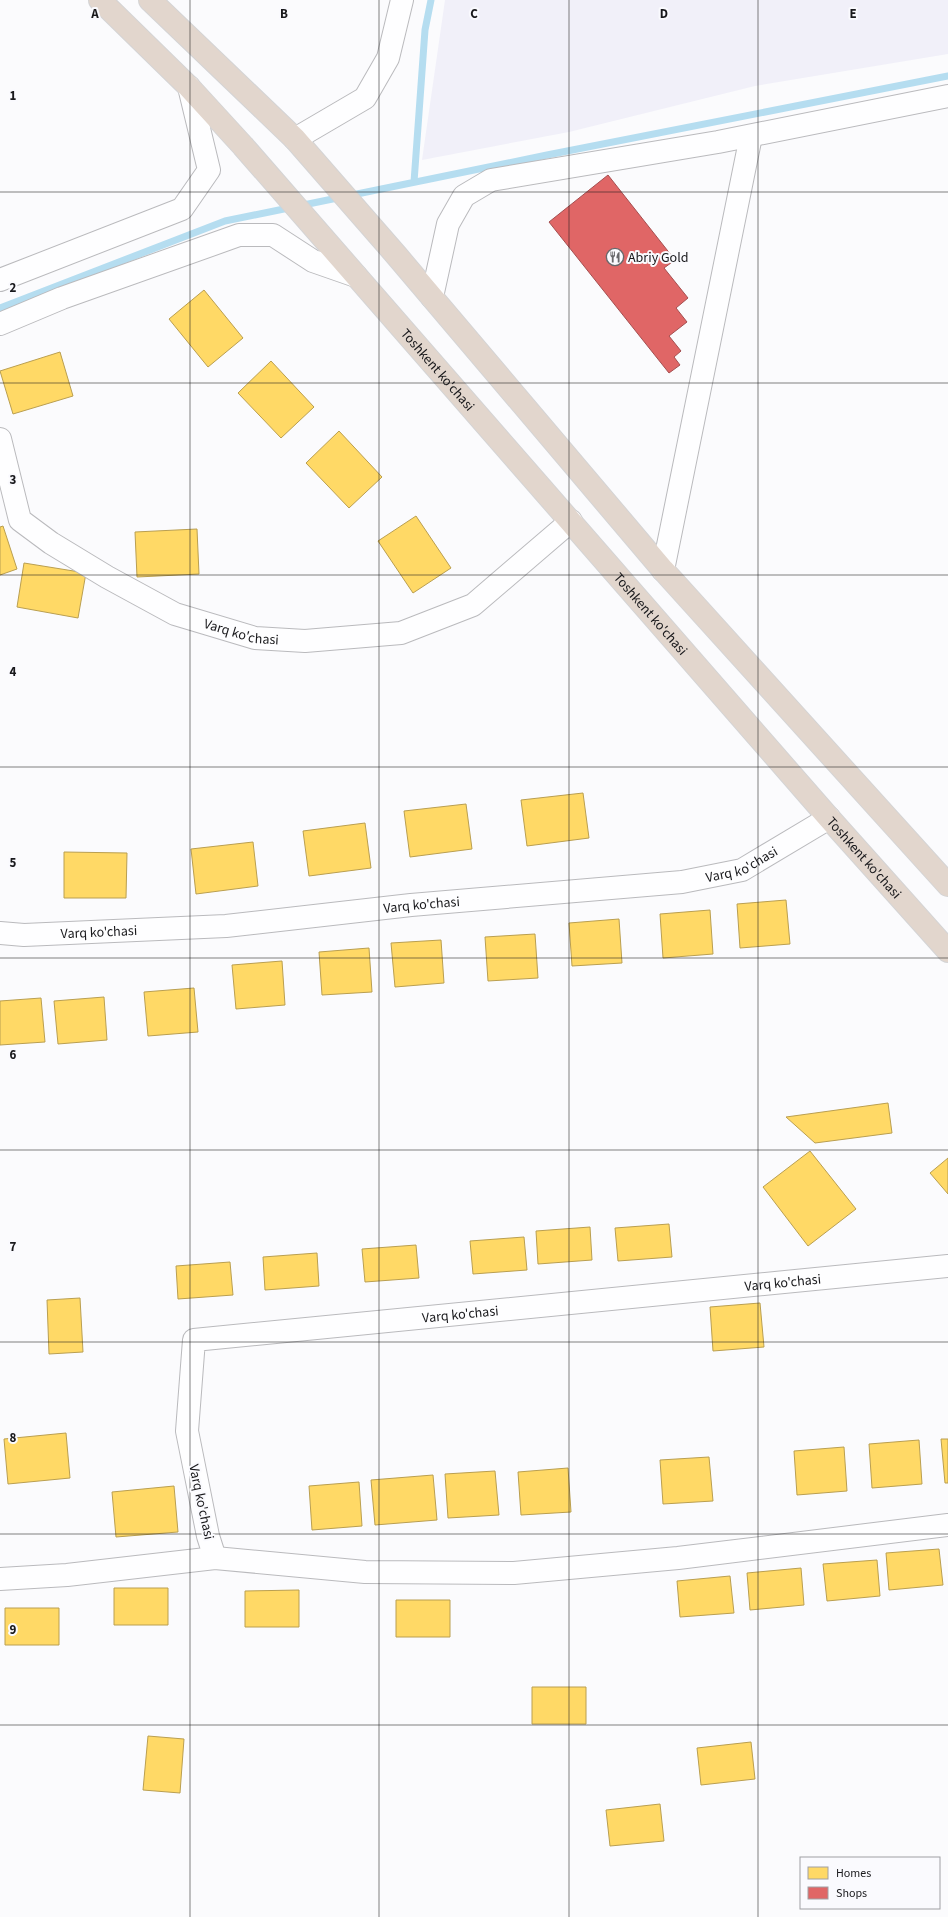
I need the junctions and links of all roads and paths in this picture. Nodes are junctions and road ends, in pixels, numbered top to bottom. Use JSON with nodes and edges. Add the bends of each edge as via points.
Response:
{"nodes":[{"id":1,"x":100,"y":0,"type":"edge"},
{"id":2,"x":150,"y":0,"type":"edge"},
{"id":3,"x":402,"y":0,"type":"edge"},
{"id":4,"x":188,"y":87,"type":"junction"},
{"id":5,"x":948,"y":96,"type":"edge"},
{"id":6,"x":751,"y":136,"type":"junction"},
{"id":7,"x":295,"y":139,"type":"junction"},
{"id":8,"x":356,"y":276,"type":"junction"},
{"id":9,"x":0,"y":280,"type":"edge"},
{"id":10,"x":432,"y":297,"type":"junction"},
{"id":11,"x":0,"y":324,"type":"edge"},
{"id":12,"x":0,"y":439,"type":"edge"},
{"id":13,"x":8,"y":504,"type":"edge"},
{"id":14,"x":571,"y":521,"type":"junction"},
{"id":15,"x":663,"y":570,"type":"junction"},
{"id":16,"x":829,"y":818,"type":"junction"},
{"id":17,"x":948,"y":885,"type":"edge"},
{"id":18,"x":0,"y":933,"type":"edge"},
{"id":19,"x":948,"y":951,"type":"edge"},
{"id":20,"x":948,"y":1266,"type":"edge"},
{"id":21,"x":948,"y":1526,"type":"edge"},
{"id":22,"x":215,"y":1558,"type":"junction"},
{"id":23,"x":0,"y":1578,"type":"edge"}],
"edges":[{"from":1,"to":4,"type":"highway","name":"Toshkent ko'chasi"},
{"from":2,"to":7,"type":"highway"},
{"from":3,"to":7,"type":"street","via":[[388,58],[365,98]]},
{"from":4,"to":8,"type":"highway","name":"Toshkent ko'chasi"},
{"from":4,"to":9,"type":"street","via":[[209,170],[182,209]]},
{"from":5,"to":6,"type":"street"},
{"from":6,"to":10,"type":"street","via":[[490,180],[464,196],[448,224]]},
{"from":6,"to":15,"type":"street"},
{"from":7,"to":10,"type":"highway"},
{"from":8,"to":11,"type":"street","via":[[313,261],[273,235],[240,235],[77,293]]},
{"from":8,"to":14,"type":"highway","name":"Toshkent ko'chasi"},
{"from":10,"to":15,"type":"highway"},
{"from":12,"to":13,"type":"street","name":"Varq ko'chasi"},
{"from":13,"to":14,"type":"street","name":"Varq ko'chasi","via":[[20,520],[51,542],[107,578],[175,614],[255,638],[304,641],[401,633],[472,605]]},
{"from":14,"to":16,"type":"highway","name":"Toshkent ko'chasi"},
{"from":15,"to":17,"type":"highway"},
{"from":16,"to":18,"type":"street","name":"Varq ko'chasi","via":[[742,870],[682,882],[410,905],[226,926],[24,935]]},
{"from":16,"to":19,"type":"highway","name":"Toshkent ko'chasi"},
{"from":20,"to":22,"type":"street","name":"Varq ko'chasi","via":[[194,1340],[186,1431]]},
{"from":21,"to":22,"type":"street","name":"Varq ko'chasi","via":[[678,1558],[514,1572],[365,1572]]},
{"from":22,"to":23,"type":"street","name":"Varq ko'chasi","via":[[67,1575]]}]}
